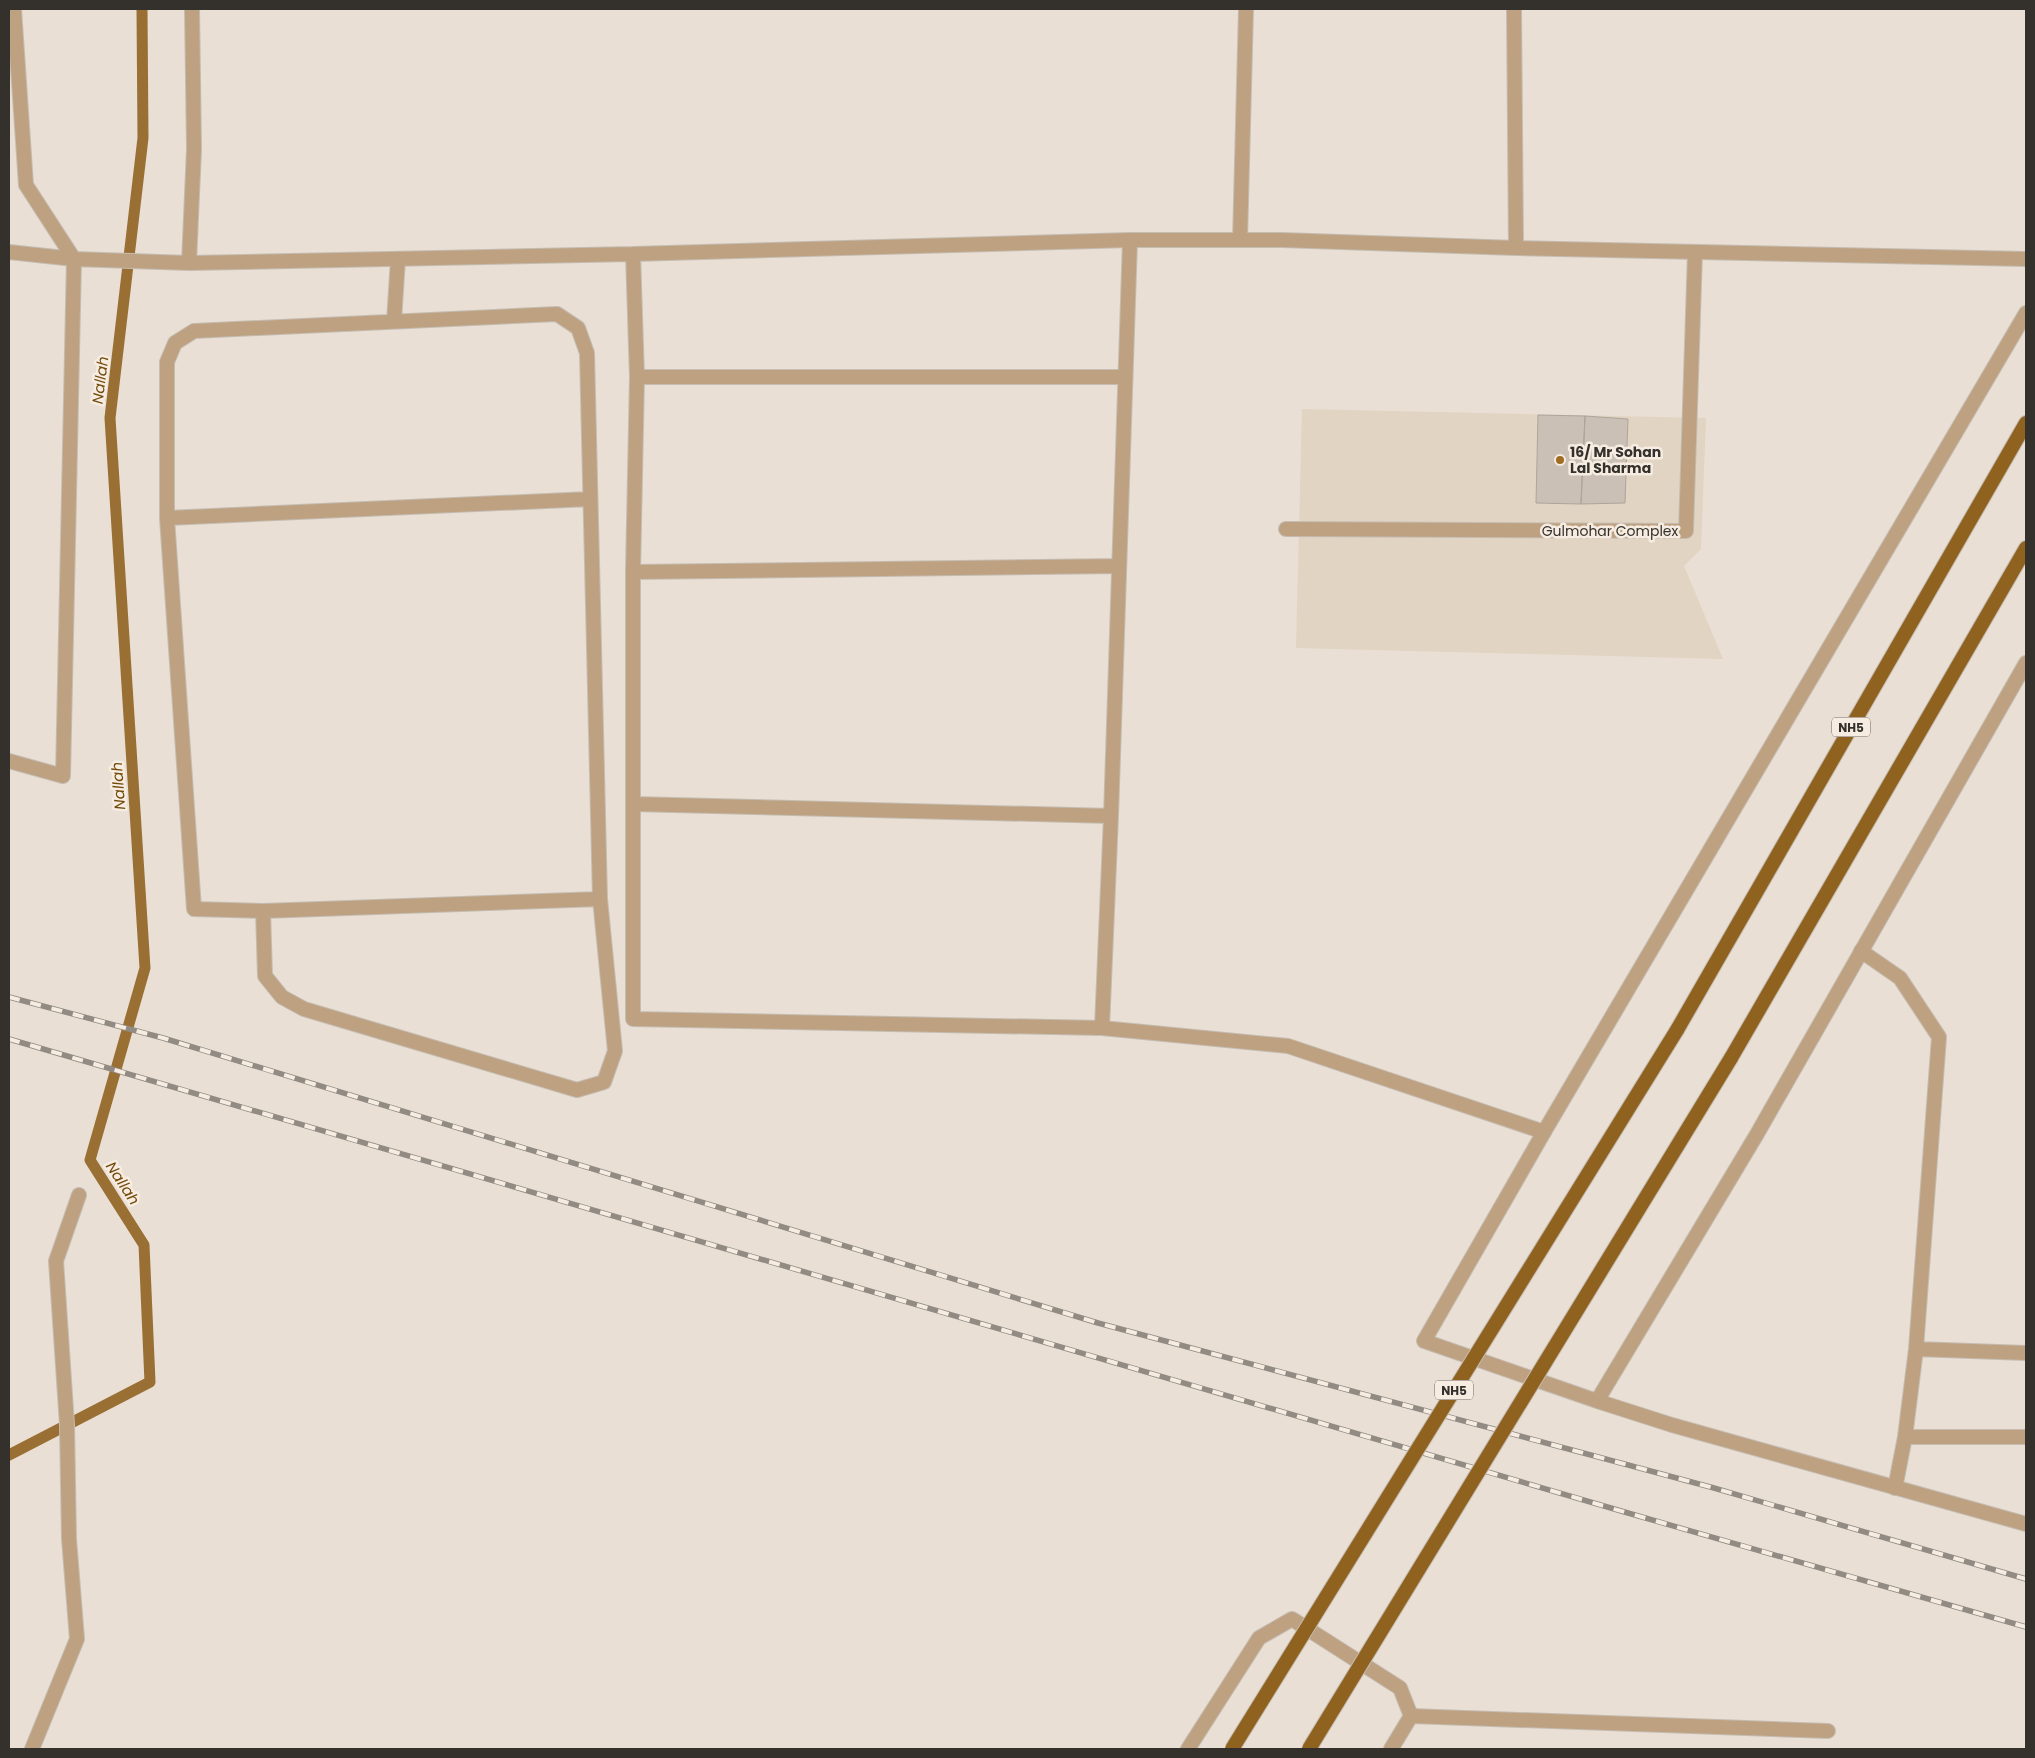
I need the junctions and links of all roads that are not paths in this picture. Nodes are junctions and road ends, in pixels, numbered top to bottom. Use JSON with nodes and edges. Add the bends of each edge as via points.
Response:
{"nodes":[{"id":1,"x":14,"y":9,"type":"edge"},
{"id":2,"x":192,"y":9,"type":"edge"},
{"id":3,"x":1246,"y":9,"type":"edge"},
{"id":4,"x":1514,"y":9,"type":"edge"},
{"id":5,"x":1130,"y":240,"type":"junction"},
{"id":6,"x":1240,"y":240,"type":"junction"},
{"id":7,"x":1516,"y":248,"type":"junction"},
{"id":8,"x":9,"y":252,"type":"edge"},
{"id":9,"x":1695,"y":252,"type":"junction"},
{"id":10,"x":633,"y":254,"type":"junction"},
{"id":11,"x":74,"y":259,"type":"junction"},
{"id":12,"x":398,"y":259,"type":"junction"},
{"id":13,"x":2026,"y":260,"type":"edge"},
{"id":14,"x":189,"y":263,"type":"junction"},
{"id":15,"x":2026,"y":313,"type":"edge"},
{"id":16,"x":394,"y":321,"type":"junction"},
{"id":17,"x":637,"y":377,"type":"junction"},
{"id":18,"x":1125,"y":377,"type":"junction"},
{"id":19,"x":2026,"y":423,"type":"edge"},
{"id":20,"x":590,"y":499,"type":"junction"},
{"id":21,"x":167,"y":518,"type":"junction"},
{"id":22,"x":1286,"y":529,"type":"dead end"},
{"id":23,"x":2026,"y":548,"type":"edge"},
{"id":24,"x":1119,"y":566,"type":"junction"},
{"id":25,"x":633,"y":572,"type":"junction"},
{"id":26,"x":2026,"y":663,"type":"edge"},
{"id":27,"x":9,"y":761,"type":"edge"},
{"id":28,"x":633,"y":804,"type":"junction"},
{"id":29,"x":1111,"y":816,"type":"junction"},
{"id":30,"x":600,"y":899,"type":"junction"},
{"id":31,"x":263,"y":911,"type":"junction"},
{"id":32,"x":1862,"y":951,"type":"junction"},
{"id":33,"x":1102,"y":1028,"type":"junction"},
{"id":34,"x":1544,"y":1132,"type":"junction"},
{"id":35,"x":80,"y":1195,"type":"dead end"},
{"id":36,"x":1916,"y":1349,"type":"junction"},
{"id":37,"x":2026,"y":1353,"type":"edge"},
{"id":38,"x":1596,"y":1401,"type":"junction"},
{"id":39,"x":1905,"y":1437,"type":"junction"},
{"id":40,"x":2026,"y":1437,"type":"edge"},
{"id":41,"x":1895,"y":1488,"type":"junction"},
{"id":42,"x":2026,"y":1524,"type":"edge"},
{"id":43,"x":1411,"y":1716,"type":"junction"},
{"id":44,"x":1828,"y":1731,"type":"dead end"},
{"id":45,"x":32,"y":1749,"type":"edge"},
{"id":46,"x":1188,"y":1749,"type":"edge"},
{"id":47,"x":1232,"y":1749,"type":"edge"},
{"id":48,"x":1309,"y":1749,"type":"edge"},
{"id":49,"x":1391,"y":1749,"type":"edge"}],
"edges":[{"from":1,"to":11,"type":"street","via":[[26,185]]},
{"from":2,"to":14,"type":"street","via":[[194,149]]},
{"from":3,"to":6,"type":"street"},
{"from":4,"to":7,"type":"street"},
{"from":5,"to":6,"type":"street"},
{"from":5,"to":10,"type":"street"},
{"from":5,"to":18,"type":"street"},
{"from":6,"to":7,"type":"street"},
{"from":7,"to":9,"type":"street"},
{"from":8,"to":11,"type":"street"},
{"from":9,"to":13,"type":"street"},
{"from":9,"to":22,"type":"street","name":"Gulmohar Complex","via":[[1686,531]]},
{"from":10,"to":12,"type":"street"},
{"from":10,"to":17,"type":"street"},
{"from":11,"to":14,"type":"street"},
{"from":11,"to":27,"type":"street","via":[[63,776]]},
{"from":12,"to":14,"type":"street"},
{"from":12,"to":16,"type":"street"},
{"from":15,"to":34,"type":"street"},
{"from":16,"to":20,"type":"street","via":[[557,314],[578,328],[587,353]]},
{"from":16,"to":21,"type":"street","via":[[194,331],[175,343],[167,362]]},
{"from":17,"to":18,"type":"street"},
{"from":17,"to":25,"type":"street"},
{"from":18,"to":24,"type":"street"},
{"from":19,"to":47,"type":"highway","number":"NH5","bridge":true,"via":[[1677,1030]]},
{"from":20,"to":21,"type":"street"},
{"from":20,"to":30,"type":"street"},
{"from":21,"to":31,"type":"street","via":[[194,910]]},
{"from":23,"to":48,"type":"highway","bridge":true,"via":[[1731,1058]]},
{"from":24,"to":25,"type":"street"},
{"from":24,"to":29,"type":"street"},
{"from":25,"to":28,"type":"street"},
{"from":26,"to":32,"type":"street"},
{"from":28,"to":29,"type":"street"},
{"from":28,"to":33,"type":"street","via":[[633,1019]]},
{"from":29,"to":33,"type":"street"},
{"from":30,"to":31,"type":"street"},
{"from":30,"to":31,"type":"street","via":[[615,1051],[604,1082],[577,1090],[304,1009],[282,997],[265,976]]},
{"from":32,"to":36,"type":"street","via":[[1900,978],[1939,1037]]},
{"from":32,"to":38,"type":"street","via":[[1757,1134]]},
{"from":33,"to":34,"type":"street","via":[[1288,1046]]},
{"from":34,"to":38,"type":"street","via":[[1424,1341]]},
{"from":35,"to":45,"type":"street","via":[[56,1261],[77,1639]]},
{"from":36,"to":37,"type":"street"},
{"from":36,"to":39,"type":"street"},
{"from":38,"to":41,"type":"street"},
{"from":39,"to":40,"type":"street"},
{"from":39,"to":41,"type":"street"},
{"from":41,"to":42,"type":"street"},
{"from":43,"to":44,"type":"street"},
{"from":43,"to":46,"type":"street","via":[[1400,1688],[1292,1619],[1259,1638]]},
{"from":43,"to":49,"type":"street"}]}
